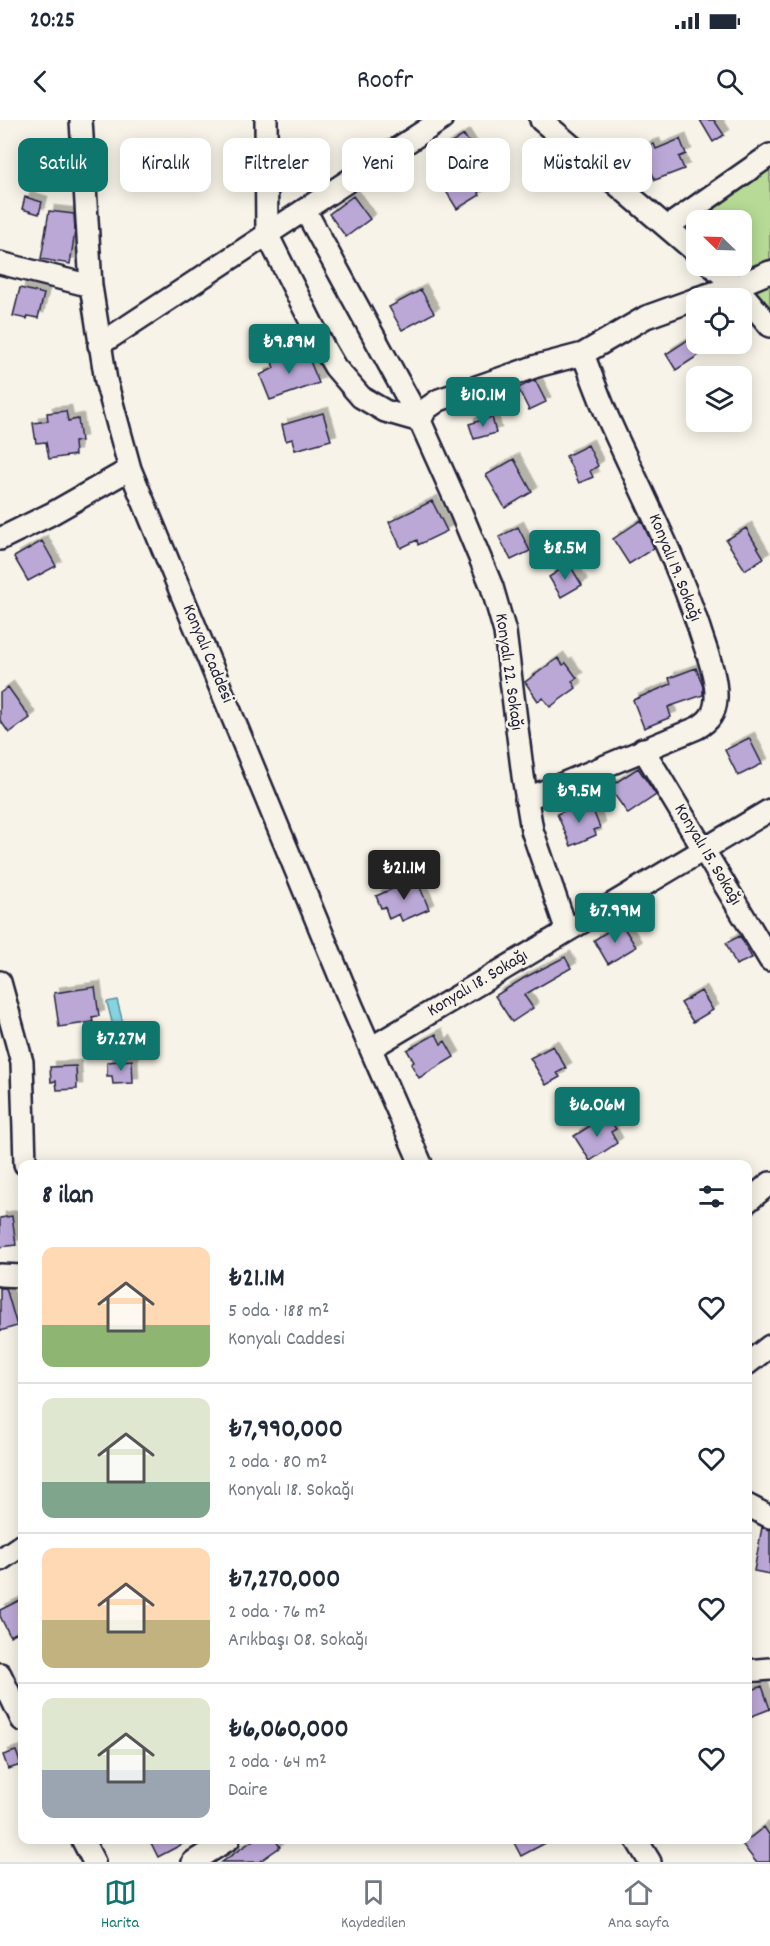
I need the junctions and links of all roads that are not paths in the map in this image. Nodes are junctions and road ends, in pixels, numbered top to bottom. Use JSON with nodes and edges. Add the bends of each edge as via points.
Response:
{"nodes":[{"id":1,"x":81,"y":120,"type":"edge"},
{"id":2,"x":266,"y":120,"type":"edge"},
{"id":3,"x":441,"y":120,"type":"edge"},
{"id":4,"x":541,"y":120,"type":"edge"},
{"id":5,"x":770,"y":155,"type":"edge"},
{"id":6,"x":305,"y":210,"type":"junction"},
{"id":7,"x":667,"y":227,"type":"junction"},
{"id":8,"x":267,"y":234,"type":"junction"},
{"id":9,"x":686,"y":243,"type":"edge"},
{"id":10,"x":0,"y":263,"type":"edge"},
{"id":11,"x":770,"y":272,"type":"edge"},
{"id":12,"x":724,"y":276,"type":"edge"},
{"id":13,"x":91,"y":286,"type":"junction"},
{"id":14,"x":736,"y":286,"type":"junction"},
{"id":15,"x":730,"y":288,"type":"edge"},
{"id":16,"x":686,"y":302,"type":"edge"},
{"id":17,"x":770,"y":326,"type":"edge"},
{"id":18,"x":99,"y":345,"type":"junction"},
{"id":19,"x":583,"y":354,"type":"junction"},
{"id":20,"x":420,"y":421,"type":"junction"},
{"id":21,"x":130,"y":469,"type":"junction"},
{"id":22,"x":0,"y":539,"type":"edge"},
{"id":23,"x":643,"y":749,"type":"junction"},
{"id":24,"x":526,"y":799,"type":"junction"},
{"id":25,"x":770,"y":810,"type":"edge"},
{"id":26,"x":705,"y":851,"type":"junction"},
{"id":27,"x":567,"y":931,"type":"junction"},
{"id":28,"x":770,"y":960,"type":"edge"},
{"id":29,"x":0,"y":982,"type":"edge"},
{"id":30,"x":371,"y":1048,"type":"junction"},
{"id":31,"x":25,"y":1160,"type":"edge"},
{"id":32,"x":419,"y":1160,"type":"edge"},
{"id":33,"x":770,"y":1184,"type":"edge"},
{"id":34,"x":752,"y":1198,"type":"edge"},
{"id":35,"x":0,"y":1275,"type":"edge"},
{"id":36,"x":18,"y":1276,"type":"edge"},
{"id":37,"x":770,"y":1346,"type":"edge"},
{"id":38,"x":752,"y":1360,"type":"edge"},
{"id":39,"x":752,"y":1508,"type":"edge"},
{"id":40,"x":770,"y":1517,"type":"edge"},
{"id":41,"x":18,"y":1548,"type":"edge"},
{"id":42,"x":0,"y":1560,"type":"edge"},
{"id":43,"x":770,"y":1669,"type":"edge"},
{"id":44,"x":752,"y":1671,"type":"edge"},
{"id":45,"x":0,"y":1674,"type":"edge"},
{"id":46,"x":18,"y":1712,"type":"edge"},
{"id":47,"x":85,"y":1844,"type":"edge"},
{"id":48,"x":222,"y":1844,"type":"edge"},
{"id":49,"x":639,"y":1844,"type":"edge"},
{"id":50,"x":94,"y":1862,"type":"edge"},
{"id":51,"x":193,"y":1862,"type":"edge"},
{"id":52,"x":650,"y":1862,"type":"edge"}],
"edges":[{"from":1,"to":13,"type":"street","name":"Konyalı Caddesi"},
{"from":2,"to":8,"type":"street"},
{"from":3,"to":6,"type":"street"},
{"from":4,"to":7,"type":"street"},
{"from":5,"to":7,"type":"street"},
{"from":6,"to":8,"type":"street"},
{"from":6,"to":20,"type":"street","name":"Konyalı 22. Sokağı"},
{"from":7,"to":9,"type":"street"},
{"from":8,"to":18,"type":"street"},
{"from":8,"to":20,"type":"street","via":[[336,367],[374,405]]},
{"from":10,"to":13,"type":"street"},
{"from":11,"to":14,"type":"street"},
{"from":12,"to":14,"type":"street"},
{"from":13,"to":18,"type":"street","name":"Konyalı Caddesi"},
{"from":14,"to":15,"type":"street"},
{"from":14,"to":17,"type":"street"},
{"from":16,"to":19,"type":"street","via":[[646,316]]},
{"from":18,"to":21,"type":"street","name":"Konyalı Caddesi"},
{"from":19,"to":20,"type":"street","via":[[439,400],[426,409]]},
{"from":19,"to":23,"type":"street","name":"Konyalı 19. Sokağı","via":[[662,533],[690,603],[715,684],[714,712],[708,721]]},
{"from":20,"to":24,"type":"street","name":"Konyalı 22. Sokağı","via":[[500,611]]},
{"from":21,"to":22,"type":"street"},
{"from":21,"to":30,"type":"street","name":"Konyalı Caddesi"},
{"from":23,"to":24,"type":"street"},
{"from":23,"to":26,"type":"street","name":"Konyalı 15. Sokağı"},
{"from":24,"to":27,"type":"street","name":"Konyalı 22. Sokağı","via":[[536,844]]},
{"from":25,"to":26,"type":"street","name":"Konyalı 18. Sokağı"},
{"from":26,"to":27,"type":"street","name":"Konyalı 18. Sokağı"},
{"from":26,"to":28,"type":"street","name":"Konyalı 15. Sokağı"},
{"from":27,"to":30,"type":"street","name":"Konyalı 18. Sokağı"},
{"from":29,"to":31,"type":"street","via":[[22,1062]]},
{"from":30,"to":32,"type":"street","name":"Konyalı Caddesi"},
{"from":33,"to":34,"type":"street"},
{"from":35,"to":36,"type":"street"},
{"from":37,"to":38,"type":"street"},
{"from":39,"to":40,"type":"street"},
{"from":41,"to":42,"type":"street"},
{"from":43,"to":44,"type":"street"},
{"from":45,"to":46,"type":"street"},
{"from":47,"to":50,"type":"street"},
{"from":48,"to":51,"type":"street"},
{"from":49,"to":52,"type":"street"}]}
